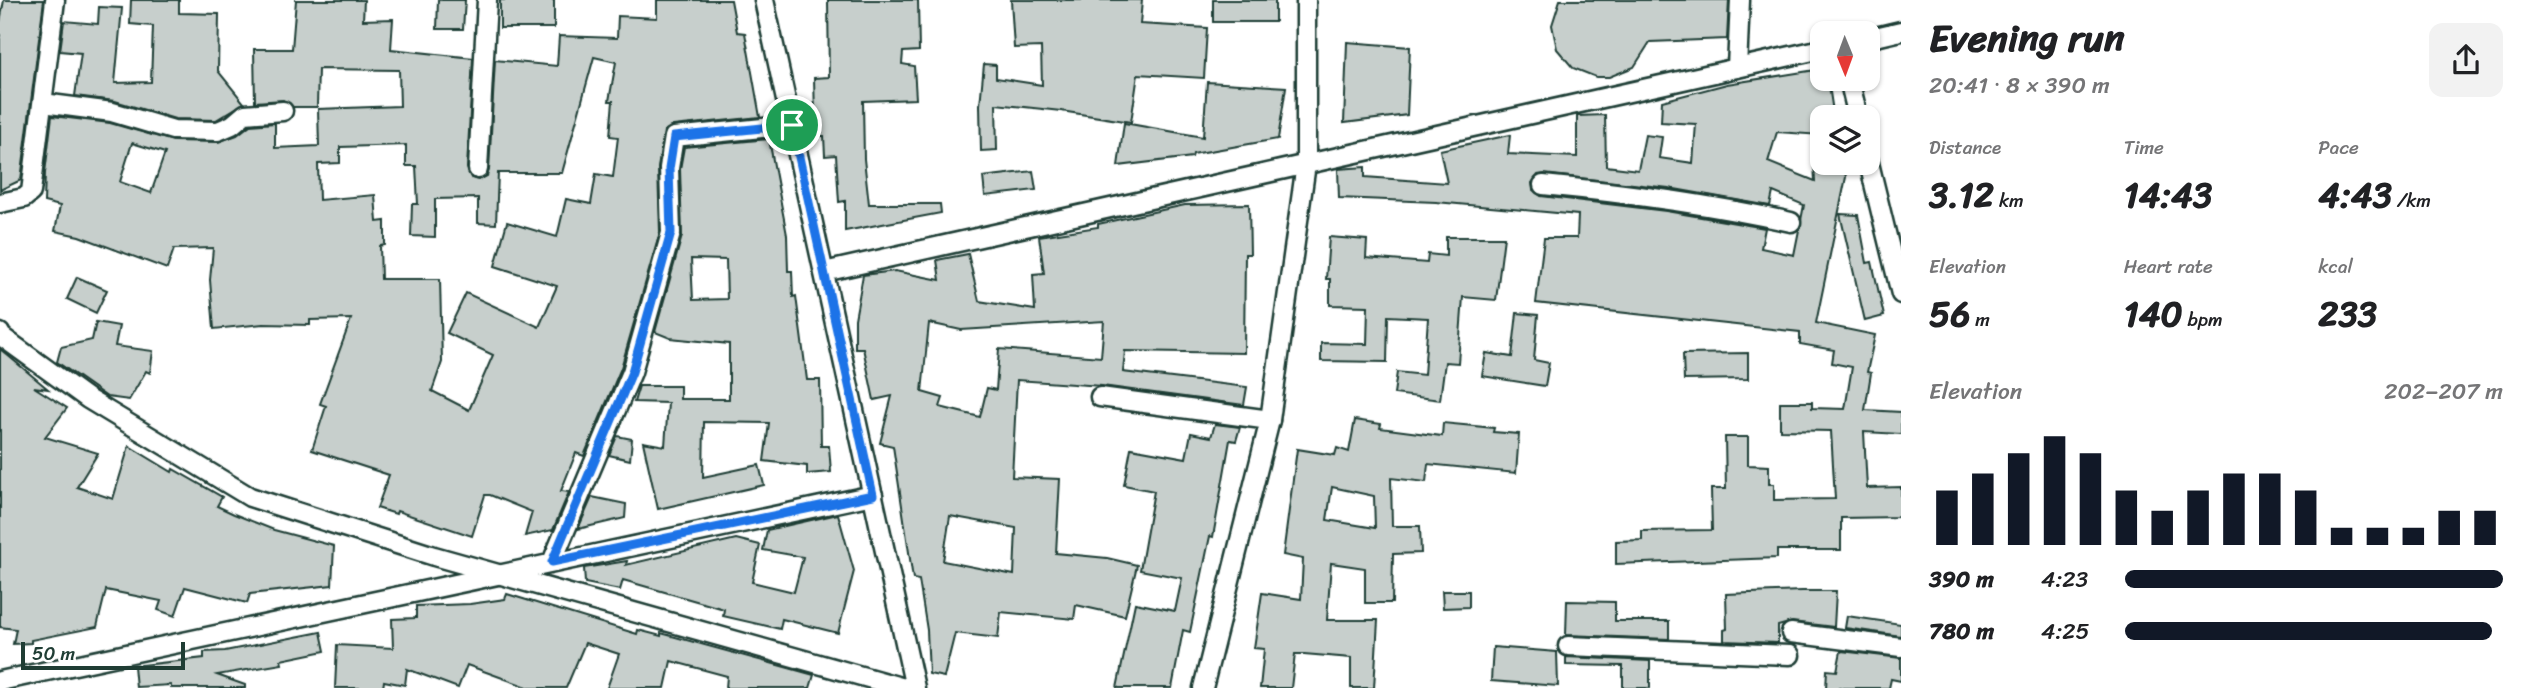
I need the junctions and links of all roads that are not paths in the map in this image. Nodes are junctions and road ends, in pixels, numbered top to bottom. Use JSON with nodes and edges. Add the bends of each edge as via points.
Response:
{"nodes":[{"id":1,"x":55,"y":0,"type":"edge"},
{"id":2,"x":487,"y":0,"type":"edge"},
{"id":3,"x":764,"y":0,"type":"edge"},
{"id":4,"x":1306,"y":0,"type":"edge"},
{"id":5,"x":1740,"y":0,"type":"edge"},
{"id":6,"x":1901,"y":31,"type":"edge"},
{"id":7,"x":1880,"y":36,"type":"edge"},
{"id":8,"x":1810,"y":52,"type":"edge"},
{"id":9,"x":1737,"y":68,"type":"junction"},
{"id":10,"x":43,"y":103,"type":"junction"},
{"id":11,"x":283,"y":111,"type":"dead end"},
{"id":12,"x":792,"y":125,"type":"junction"},
{"id":13,"x":1306,"y":164,"type":"junction"},
{"id":14,"x":478,"y":169,"type":"dead end"},
{"id":15,"x":1872,"y":175,"type":"edge"},
{"id":16,"x":1543,"y":185,"type":"dead end"},
{"id":17,"x":0,"y":203,"type":"edge"},
{"id":18,"x":1791,"y":222,"type":"dead end"},
{"id":19,"x":824,"y":272,"type":"junction"},
{"id":20,"x":1901,"y":294,"type":"edge"},
{"id":21,"x":0,"y":332,"type":"edge"},
{"id":22,"x":1100,"y":397,"type":"dead end"},
{"id":23,"x":1270,"y":421,"type":"junction"},
{"id":24,"x":873,"y":495,"type":"junction"},
{"id":25,"x":552,"y":562,"type":"junction"},
{"id":26,"x":499,"y":575,"type":"junction"},
{"id":27,"x":1791,"y":633,"type":"dead end"},
{"id":28,"x":1568,"y":646,"type":"dead end"},
{"id":29,"x":1901,"y":647,"type":"edge"},
{"id":30,"x":1790,"y":654,"type":"dead end"},
{"id":31,"x":0,"y":681,"type":"edge"},
{"id":32,"x":904,"y":688,"type":"edge"},
{"id":33,"x":915,"y":688,"type":"edge"},
{"id":34,"x":1203,"y":688,"type":"edge"}],
"edges":[{"from":1,"to":10,"type":"street"},
{"from":2,"to":14,"type":"street"},
{"from":3,"to":12,"type":"street"},
{"from":4,"to":13,"type":"street"},
{"from":5,"to":9,"type":"street"},
{"from":6,"to":7,"type":"street"},
{"from":8,"to":9,"type":"street"},
{"from":9,"to":13,"type":"street"},
{"from":10,"to":11,"type":"street","via":[[113,112],[173,130],[218,131],[245,114]]},
{"from":10,"to":17,"type":"street","via":[[31,192]]},
{"from":12,"to":19,"type":"street"},
{"from":12,"to":25,"type":"street","via":[[674,137],[669,169],[671,233],[632,372]]},
{"from":13,"to":19,"type":"street"},
{"from":13,"to":23,"type":"street"},
{"from":15,"to":20,"type":"street"},
{"from":16,"to":18,"type":"street","via":[[1711,205]]},
{"from":19,"to":24,"type":"street"},
{"from":21,"to":26,"type":"street","via":[[88,399],[250,497]]},
{"from":22,"to":23,"type":"street"},
{"from":23,"to":34,"type":"street"},
{"from":24,"to":25,"type":"street"},
{"from":24,"to":33,"type":"street"},
{"from":25,"to":26,"type":"street"},
{"from":26,"to":31,"type":"street"},
{"from":26,"to":32,"type":"street"},
{"from":27,"to":29,"type":"street"},
{"from":28,"to":30,"type":"street"}]}
